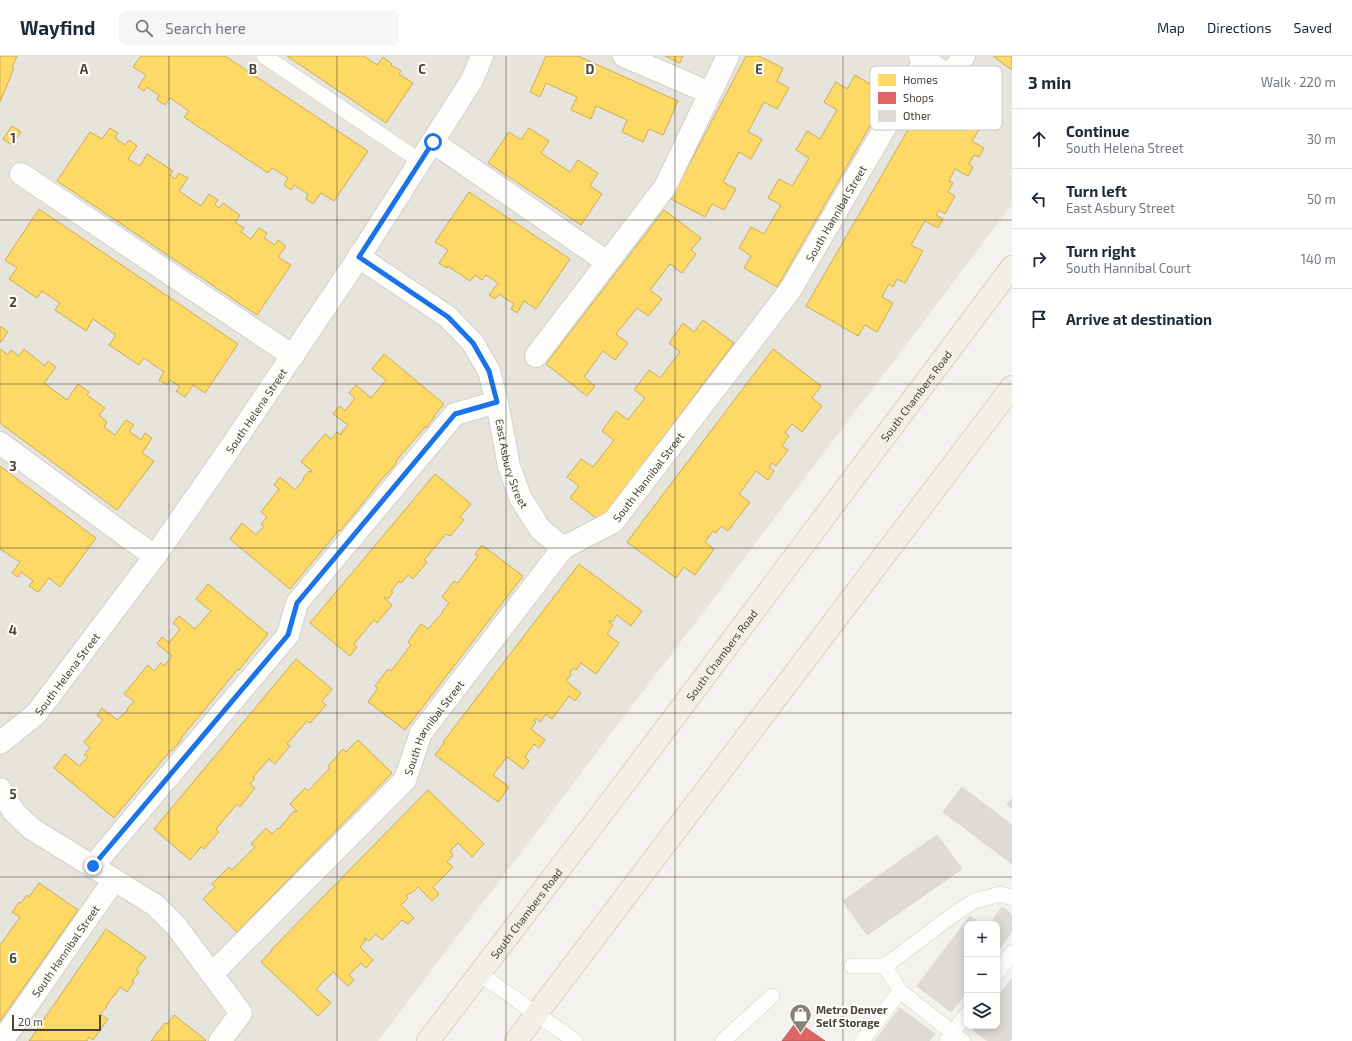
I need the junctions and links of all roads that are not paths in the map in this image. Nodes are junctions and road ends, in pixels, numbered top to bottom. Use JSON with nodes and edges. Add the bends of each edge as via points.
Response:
{"nodes":[{"id":1,"x":264,"y":56,"type":"edge"},
{"id":2,"x":482,"y":56,"type":"edge"},
{"id":3,"x":624,"y":56,"type":"edge"},
{"id":4,"x":728,"y":56,"type":"edge"},
{"id":5,"x":964,"y":56,"type":"edge"},
{"id":6,"x":922,"y":58,"type":"edge"},
{"id":7,"x":934,"y":66,"type":"edge"},
{"id":8,"x":956,"y":66,"type":"edge"},
{"id":9,"x":710,"y":93,"type":"junction"},
{"id":10,"x":881,"y":130,"type":"edge"},
{"id":11,"x":433,"y":142,"type":"junction"},
{"id":12,"x":420,"y":161,"type":"junction"},
{"id":13,"x":21,"y":174,"type":"dead end"},
{"id":14,"x":359,"y":257,"type":"junction"},
{"id":15,"x":607,"y":262,"type":"junction"},
{"id":16,"x":1012,"y":267,"type":"edge"},
{"id":17,"x":293,"y":356,"type":"junction"},
{"id":18,"x":536,"y":356,"type":"dead end"},
{"id":19,"x":1012,"y":387,"type":"edge"},
{"id":20,"x":497,"y":402,"type":"junction"},
{"id":21,"x":0,"y":443,"type":"edge"},
{"id":22,"x":563,"y":548,"type":"junction"},
{"id":23,"x":155,"y":556,"type":"junction"},
{"id":24,"x":0,"y":743,"type":"edge"},
{"id":25,"x":0,"y":789,"type":"edge"},
{"id":26,"x":93,"y":866,"type":"junction"},
{"id":27,"x":114,"y":880,"type":"junction"},
{"id":28,"x":1012,"y":898,"type":"edge"},
{"id":29,"x":1012,"y":953,"type":"edge"},
{"id":30,"x":852,"y":966,"type":"dead end"},
{"id":31,"x":885,"y":966,"type":"junction"},
{"id":32,"x":1000,"y":969,"type":"edge"},
{"id":33,"x":212,"y":974,"type":"junction"},
{"id":34,"x":480,"y":974,"type":"junction"},
{"id":35,"x":900,"y":991,"type":"junction"},
{"id":36,"x":772,"y":996,"type":"dead end"},
{"id":37,"x":537,"y":1014,"type":"junction"},
{"id":38,"x":964,"y":1020,"type":"edge"},
{"id":39,"x":954,"y":1038,"type":"edge"},
{"id":40,"x":2,"y":1041,"type":"edge"},
{"id":41,"x":220,"y":1041,"type":"edge"},
{"id":42,"x":428,"y":1041,"type":"edge"},
{"id":43,"x":516,"y":1041,"type":"edge"},
{"id":44,"x":575,"y":1041,"type":"edge"},
{"id":45,"x":723,"y":1041,"type":"edge"},
{"id":46,"x":862,"y":1041,"type":"edge"}],
"edges":[{"from":1,"to":12,"type":"lane"},
{"from":2,"to":11,"type":"street","name":"South Helena Street","via":[[472,80]]},
{"from":3,"to":9,"type":"street"},
{"from":4,"to":9,"type":"street"},
{"from":5,"to":8,"type":"street","name":"South Hannibal Street"},
{"from":6,"to":7,"type":"street","name":"South Hannibal Street"},
{"from":9,"to":15,"type":"street","via":[[664,187]]},
{"from":10,"to":22,"type":"street","name":"South Hannibal Street","via":[[791,289],[614,522]]},
{"from":11,"to":12,"type":"street","name":"South Helena Street"},
{"from":11,"to":15,"type":"street"},
{"from":12,"to":14,"type":"street","name":"South Helena Street"},
{"from":13,"to":17,"type":"street"},
{"from":14,"to":17,"type":"street","name":"South Helena Street"},
{"from":14,"to":20,"type":"street","name":"East Asbury Street","via":[[448,317],[473,343],[489,371]]},
{"from":15,"to":18,"type":"street"},
{"from":16,"to":34,"type":"main road","name":"South Chambers Road"},
{"from":17,"to":23,"type":"street","name":"South Helena Street"},
{"from":19,"to":37,"type":"main road"},
{"from":20,"to":22,"type":"street","name":"East Asbury Street","via":[[509,466],[520,497],[540,529]]},
{"from":20,"to":26,"type":"street","via":[[455,414],[297,603],[288,635]]},
{"from":21,"to":23,"type":"street"},
{"from":22,"to":33,"type":"street","name":"South Hannibal Street","via":[[421,733],[405,780]]},
{"from":23,"to":24,"type":"street","name":"South Helena Street","via":[[36,714]]},
{"from":25,"to":26,"type":"street","via":[[14,812],[32,829]]},
{"from":26,"to":27,"type":"street"},
{"from":27,"to":33,"type":"street","via":[[155,905],[176,926]]},
{"from":27,"to":40,"type":"street","name":"South Hannibal Street"},
{"from":28,"to":31,"type":"lane","via":[[1001,894],[974,901]]},
{"from":29,"to":32,"type":"lane"},
{"from":30,"to":31,"type":"lane"},
{"from":31,"to":35,"type":"lane"},
{"from":33,"to":41,"type":"street","via":[[242,1013]]},
{"from":34,"to":37,"type":"lane"},
{"from":34,"to":42,"type":"main road","name":"South Chambers Road"},
{"from":35,"to":39,"type":"lane"},
{"from":35,"to":46,"type":"lane"},
{"from":36,"to":45,"type":"lane"},
{"from":37,"to":43,"type":"main road"},
{"from":37,"to":44,"type":"lane"},
{"from":38,"to":39,"type":"lane"}]}
